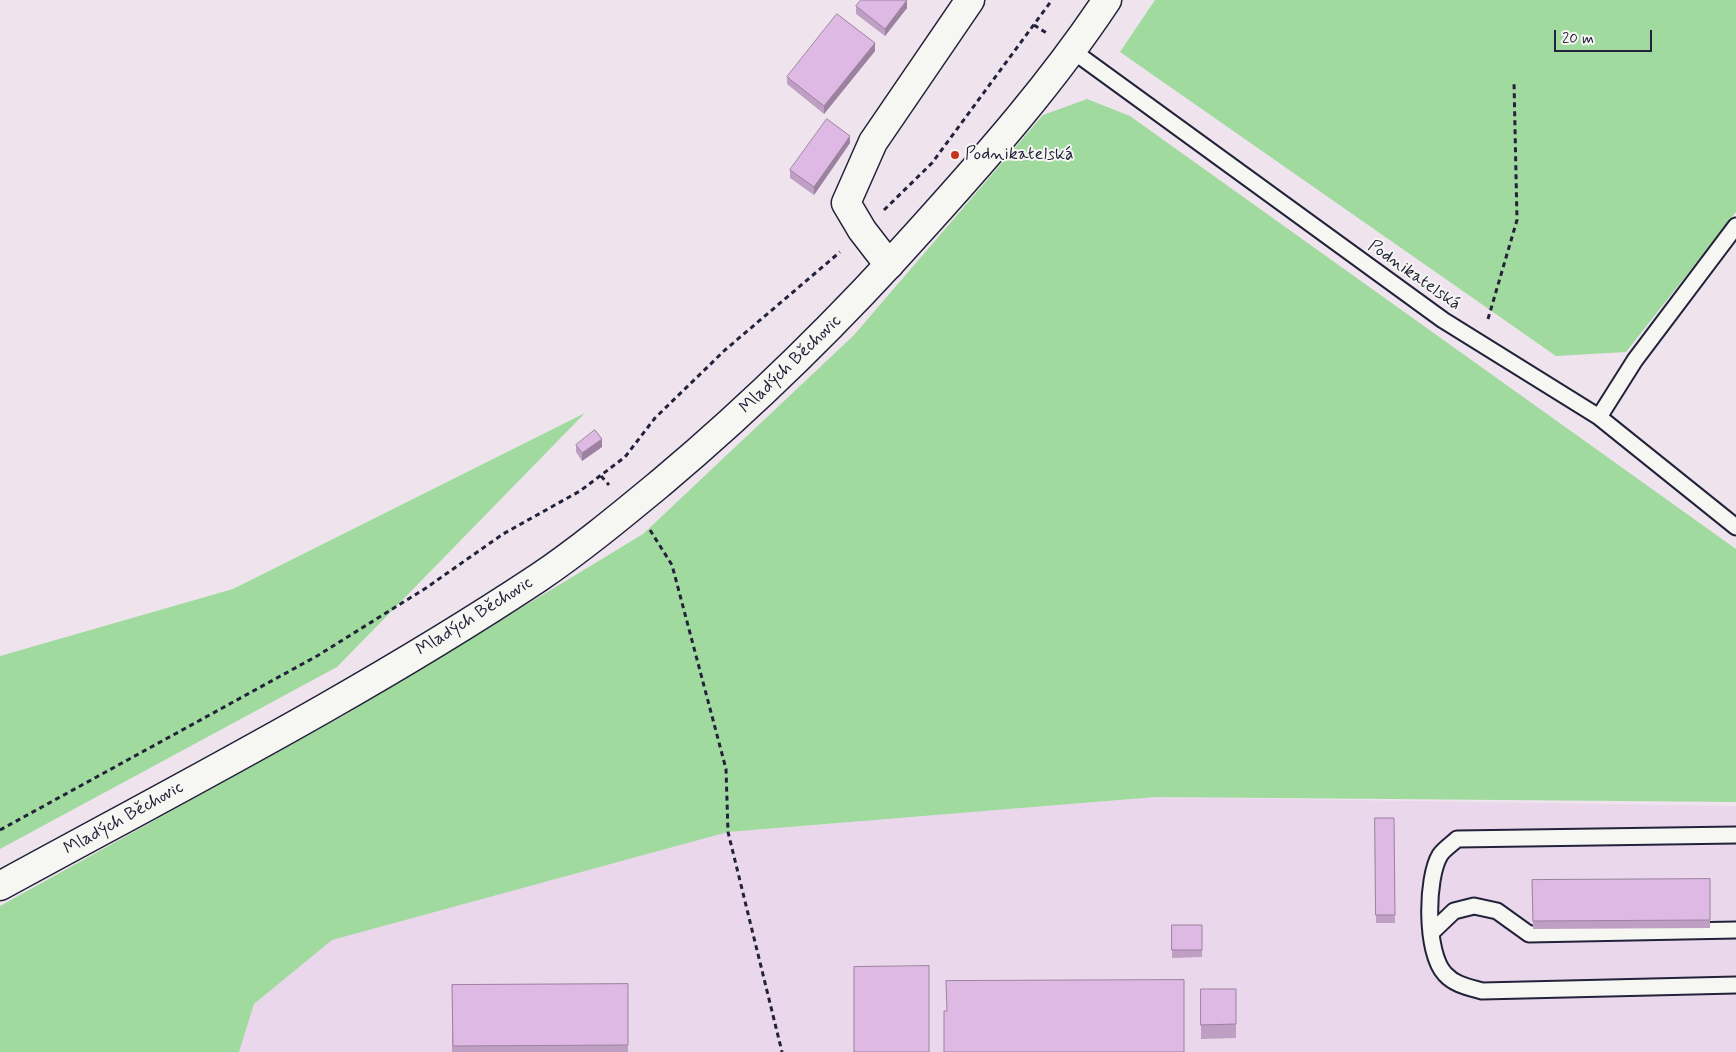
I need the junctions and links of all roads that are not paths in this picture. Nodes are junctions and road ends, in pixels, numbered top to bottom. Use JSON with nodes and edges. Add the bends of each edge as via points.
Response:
{"nodes":[{"id":1,"x":970,"y":0,"type":"edge"},
{"id":2,"x":1107,"y":0,"type":"edge"},
{"id":3,"x":1073,"y":51,"type":"junction"},
{"id":4,"x":1736,"y":226,"type":"edge"},
{"id":5,"x":889,"y":265,"type":"junction"},
{"id":6,"x":1599,"y":417,"type":"junction"},
{"id":7,"x":1736,"y":526,"type":"edge"},
{"id":8,"x":1736,"y":835,"type":"edge"},
{"id":9,"x":0,"y":886,"type":"edge"},
{"id":10,"x":1736,"y":930,"type":"edge"},
{"id":11,"x":1430,"y":933,"type":"junction"},
{"id":12,"x":1736,"y":985,"type":"edge"}],
"edges":[{"from":1,"to":5,"type":"street","via":[[873,142],[846,203]]},
{"from":2,"to":3,"type":"street","name":"Mladých Běchovic"},
{"from":3,"to":5,"type":"street","name":"Mladých Běchovic"},
{"from":3,"to":6,"type":"lane","name":"Podnikatelská","via":[[1443,320]]},
{"from":4,"to":6,"type":"lane","via":[[1635,360]]},
{"from":5,"to":9,"type":"street","name":"Mladých Běchovic","via":[[782,376],[705,446],[541,576],[446,637],[272,738]]},
{"from":6,"to":7,"type":"lane","name":"Podnikatelská"},
{"from":8,"to":11,"type":"lane","via":[[1457,839],[1440,855],[1432,878]]},
{"from":10,"to":11,"type":"lane","via":[[1529,934],[1497,911],[1474,906],[1454,911]]},
{"from":11,"to":12,"type":"lane","via":[[1434,956],[1443,972],[1455,983],[1482,991]]}]}
